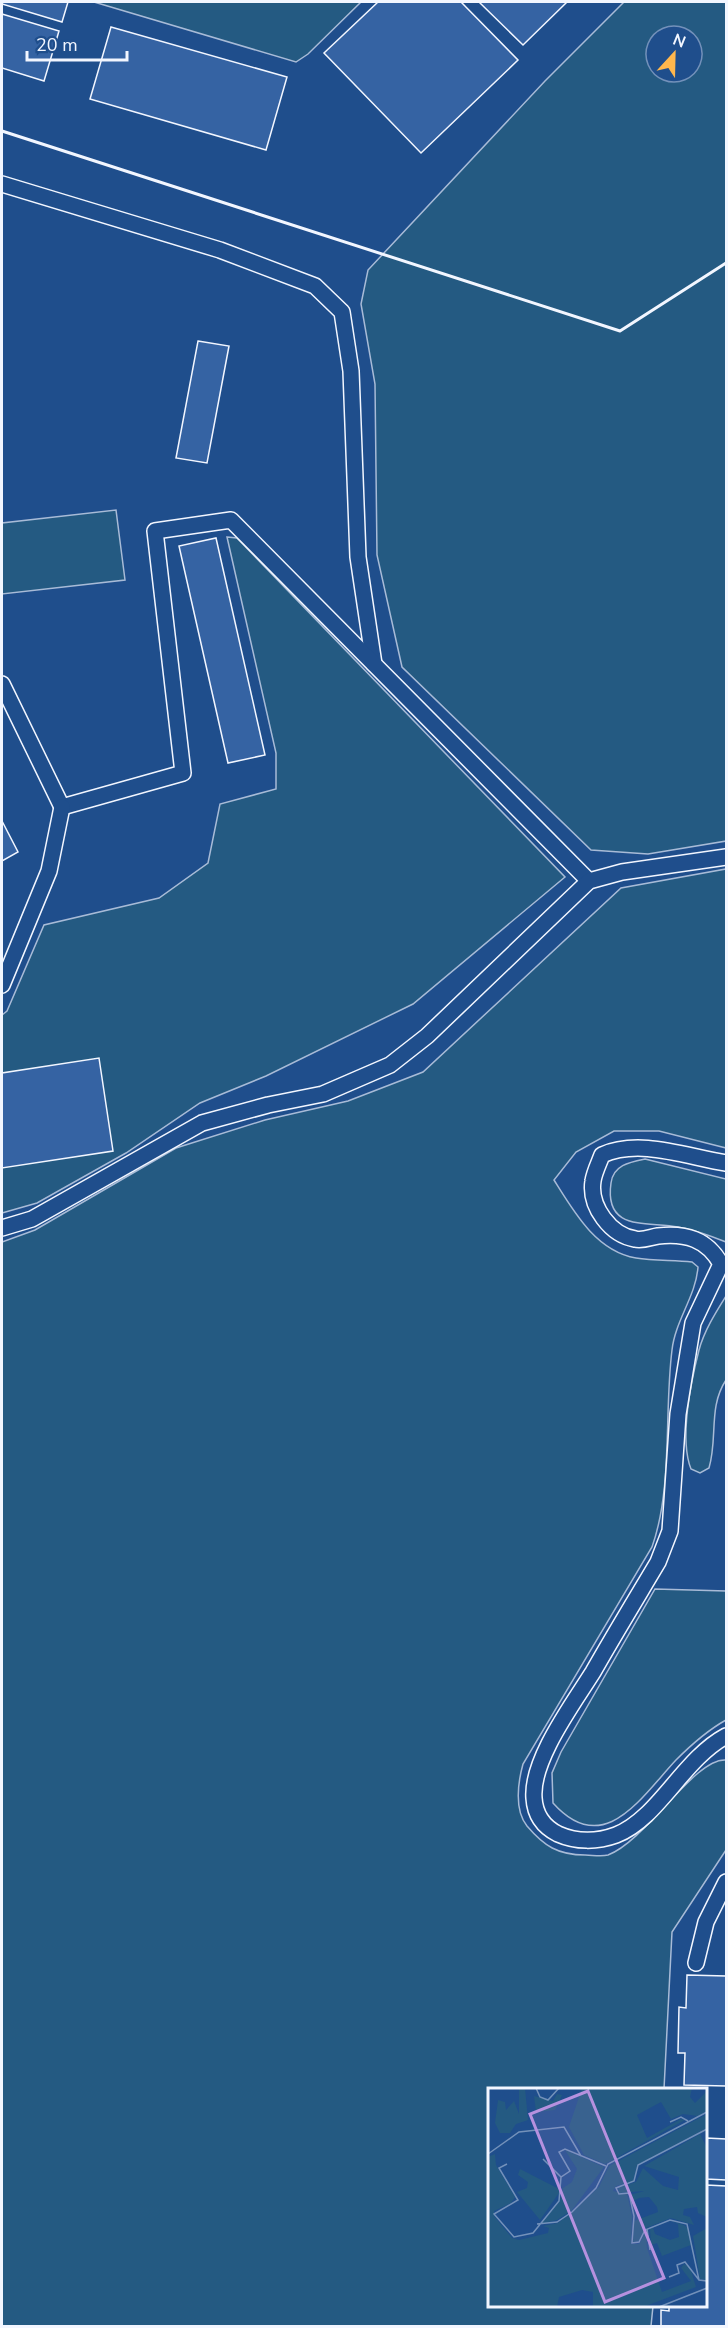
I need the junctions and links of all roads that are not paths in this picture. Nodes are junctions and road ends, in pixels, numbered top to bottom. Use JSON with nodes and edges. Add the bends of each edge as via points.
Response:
{"nodes":[{"id":1,"x":2,"y":184,"type":"edge"},
{"id":2,"x":374,"y":664,"type":"junction"},
{"id":3,"x":2,"y":684,"type":"edge"},
{"id":4,"x":62,"y":807,"type":"junction"},
{"id":5,"x":726,"y":857,"type":"edge"},
{"id":6,"x":589,"y":881,"type":"junction"},
{"id":7,"x":2,"y":985,"type":"edge"},
{"id":8,"x":726,"y":1163,"type":"edge"},
{"id":9,"x":2,"y":1228,"type":"edge"},
{"id":10,"x":724,"y":1265,"type":"edge"},
{"id":11,"x":726,"y":1736,"type":"edge"},
{"id":12,"x":726,"y":1882,"type":"edge"},
{"id":13,"x":696,"y":1963,"type":"dead end"}],
"edges":[{"from":1,"to":2,"type":"lane","via":[[220,250],[315,286],[342,312],[351,371],[358,557]]},
{"from":2,"to":4,"type":"lane","via":[[231,520],[155,531],[183,772]]},
{"from":2,"to":6,"type":"lane"},
{"from":3,"to":4,"type":"lane"},
{"from":4,"to":7,"type":"lane","via":[[49,871]]},
{"from":5,"to":6,"type":"lane","via":[[622,872]]},
{"from":6,"to":9,"type":"lane","via":[[428,1036],[390,1065],[323,1094],[202,1123],[32,1219]]},
{"from":8,"to":10,"type":"lane","via":[[644,1147],[618,1147],[602,1155],[593,1182],[598,1210],[615,1233],[637,1240],[684,1236],[699,1240]]},
{"from":10,"to":11,"type":"lane","via":[[693,1323],[678,1414],[670,1532],[658,1562],[547,1749],[533,1796],[536,1813],[549,1829],[568,1838],[592,1841],[616,1835],[635,1824],[686,1767]]},
{"from":12,"to":13,"type":"lane","via":[[706,1922]]}]}
